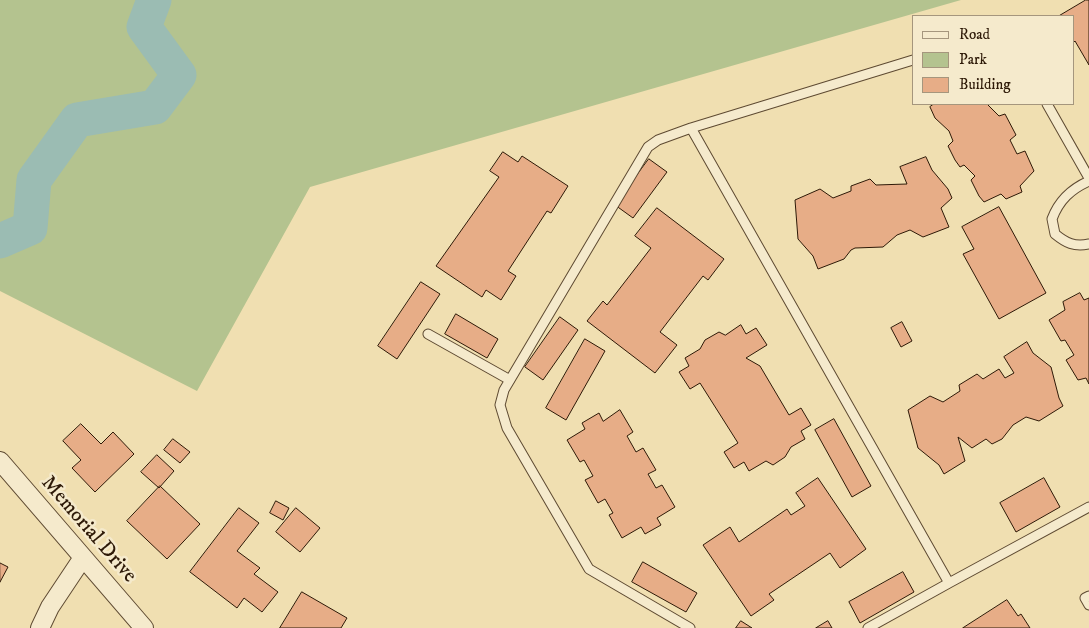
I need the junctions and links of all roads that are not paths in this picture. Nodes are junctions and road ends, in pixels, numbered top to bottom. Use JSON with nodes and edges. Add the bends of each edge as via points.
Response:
{"nodes":[{"id":1,"x":912,"y":60,"type":"edge"},
{"id":2,"x":1048,"y":105,"type":"edge"},
{"id":3,"x":691,"y":128,"type":"junction"},
{"id":4,"x":1089,"y":180,"type":"edge"},
{"id":5,"x":1089,"y":244,"type":"edge"},
{"id":6,"x":428,"y":334,"type":"dead end"},
{"id":7,"x":510,"y":380,"type":"junction"},
{"id":8,"x":0,"y":461,"type":"edge"},
{"id":9,"x":1089,"y":507,"type":"edge"},
{"id":10,"x":82,"y":559,"type":"junction"},
{"id":11,"x":949,"y":584,"type":"junction"},
{"id":12,"x":1089,"y":596,"type":"edge"},
{"id":13,"x":1089,"y":605,"type":"edge"},
{"id":14,"x":40,"y":628,"type":"edge"},
{"id":15,"x":144,"y":628,"type":"edge"},
{"id":16,"x":690,"y":628,"type":"edge"},
{"id":17,"x":868,"y":628,"type":"edge"}],
"edges":[{"from":1,"to":3,"type":"lane"},
{"from":2,"to":4,"type":"lane"},
{"from":3,"to":7,"type":"lane","via":[[648,147]]},
{"from":3,"to":11,"type":"lane"},
{"from":4,"to":5,"type":"lane","via":[[1064,198],[1052,219],[1055,234],[1065,242],[1078,246]]},
{"from":6,"to":7,"type":"lane"},
{"from":7,"to":16,"type":"lane","via":[[500,405],[507,428],[589,569]]},
{"from":8,"to":10,"type":"street","name":"Memorial Drive"},
{"from":9,"to":11,"type":"lane"},
{"from":10,"to":14,"type":"street"},
{"from":10,"to":15,"type":"street","name":"Memorial Drive"},
{"from":11,"to":17,"type":"lane"},
{"from":12,"to":13,"type":"lane","via":[[1085,598]]}]}
